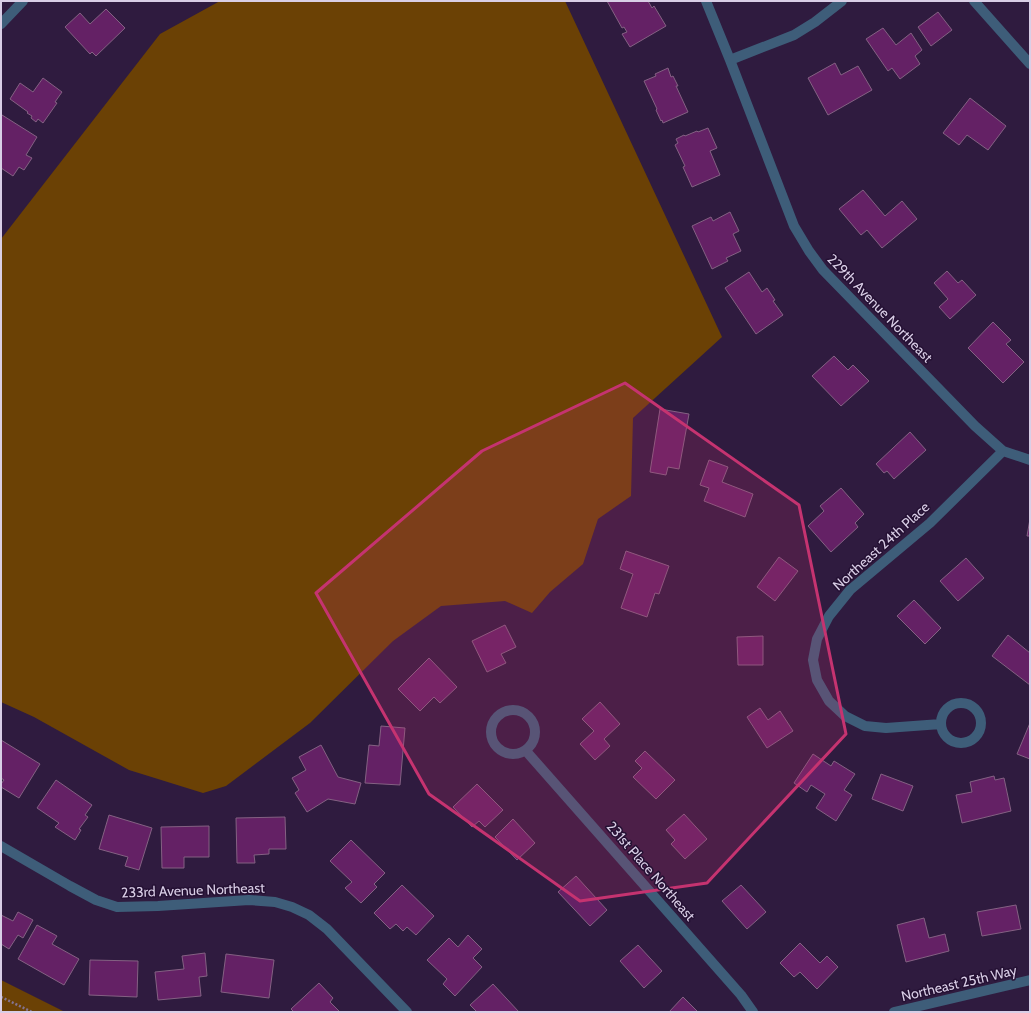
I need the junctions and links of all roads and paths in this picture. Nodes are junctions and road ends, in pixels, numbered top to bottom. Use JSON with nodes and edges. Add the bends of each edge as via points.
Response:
{"nodes":[{"id":1,"x":23,"y":1,"type":"edge"},
{"id":2,"x":706,"y":1,"type":"edge"},
{"id":3,"x":842,"y":1,"type":"edge"},
{"id":4,"x":974,"y":1,"type":"edge"},
{"id":5,"x":1,"y":24,"type":"edge"},
{"id":6,"x":730,"y":60,"type":"junction"},
{"id":7,"x":1030,"y":64,"type":"edge"},
{"id":8,"x":1003,"y":451,"type":"junction"},
{"id":9,"x":1030,"y":460,"type":"edge"},
{"id":10,"x":941,"y":724,"type":"junction"},
{"id":11,"x":526,"y":751,"type":"junction"},
{"id":12,"x":1,"y":846,"type":"edge"},
{"id":13,"x":1030,"y":980,"type":"edge"},
{"id":14,"x":1,"y":997,"type":"edge"},
{"id":15,"x":32,"y":1012,"type":"edge"},
{"id":16,"x":407,"y":1012,"type":"edge"},
{"id":17,"x":753,"y":1012,"type":"edge"},
{"id":18,"x":894,"y":1012,"type":"edge"}],
"edges":[{"from":1,"to":5,"type":"street"},
{"from":2,"to":6,"type":"street","name":"229th Avenue Northeast"},
{"from":3,"to":6,"type":"street","via":[[794,35]]},
{"from":4,"to":7,"type":"street"},
{"from":6,"to":8,"type":"street","name":"229th Avenue Northeast","via":[[794,226],[809,251],[823,270],[975,426]]},
{"from":8,"to":9,"type":"street","name":"229th Avenue Northeast"},
{"from":8,"to":10,"type":"street","name":"Northeast 24th Place","via":[[930,523],[850,590],[829,616],[817,639],[813,660],[817,680],[829,701],[845,716],[864,726],[886,728]]},
{"from":10,"to":10,"type":"street","via":[[948,739],[963,744],[971,742],[977,736],[982,721],[975,707],[960,702],[946,709]]},
{"from":11,"to":11,"type":"street","via":[[532,745],[536,731],[529,717],[515,710],[500,714],[492,726],[491,734],[497,748],[511,755]]},
{"from":11,"to":17,"type":"street","name":"231st Place Northeast","via":[[741,995]]},
{"from":12,"to":16,"type":"street","name":"233rd Avenue Northeast","via":[[96,900],[117,907],[249,900],[275,902],[292,907],[327,929]]},
{"from":13,"to":18,"type":"street","name":"Northeast 25th Way"},
{"from":14,"to":15,"type":"path"}]}
